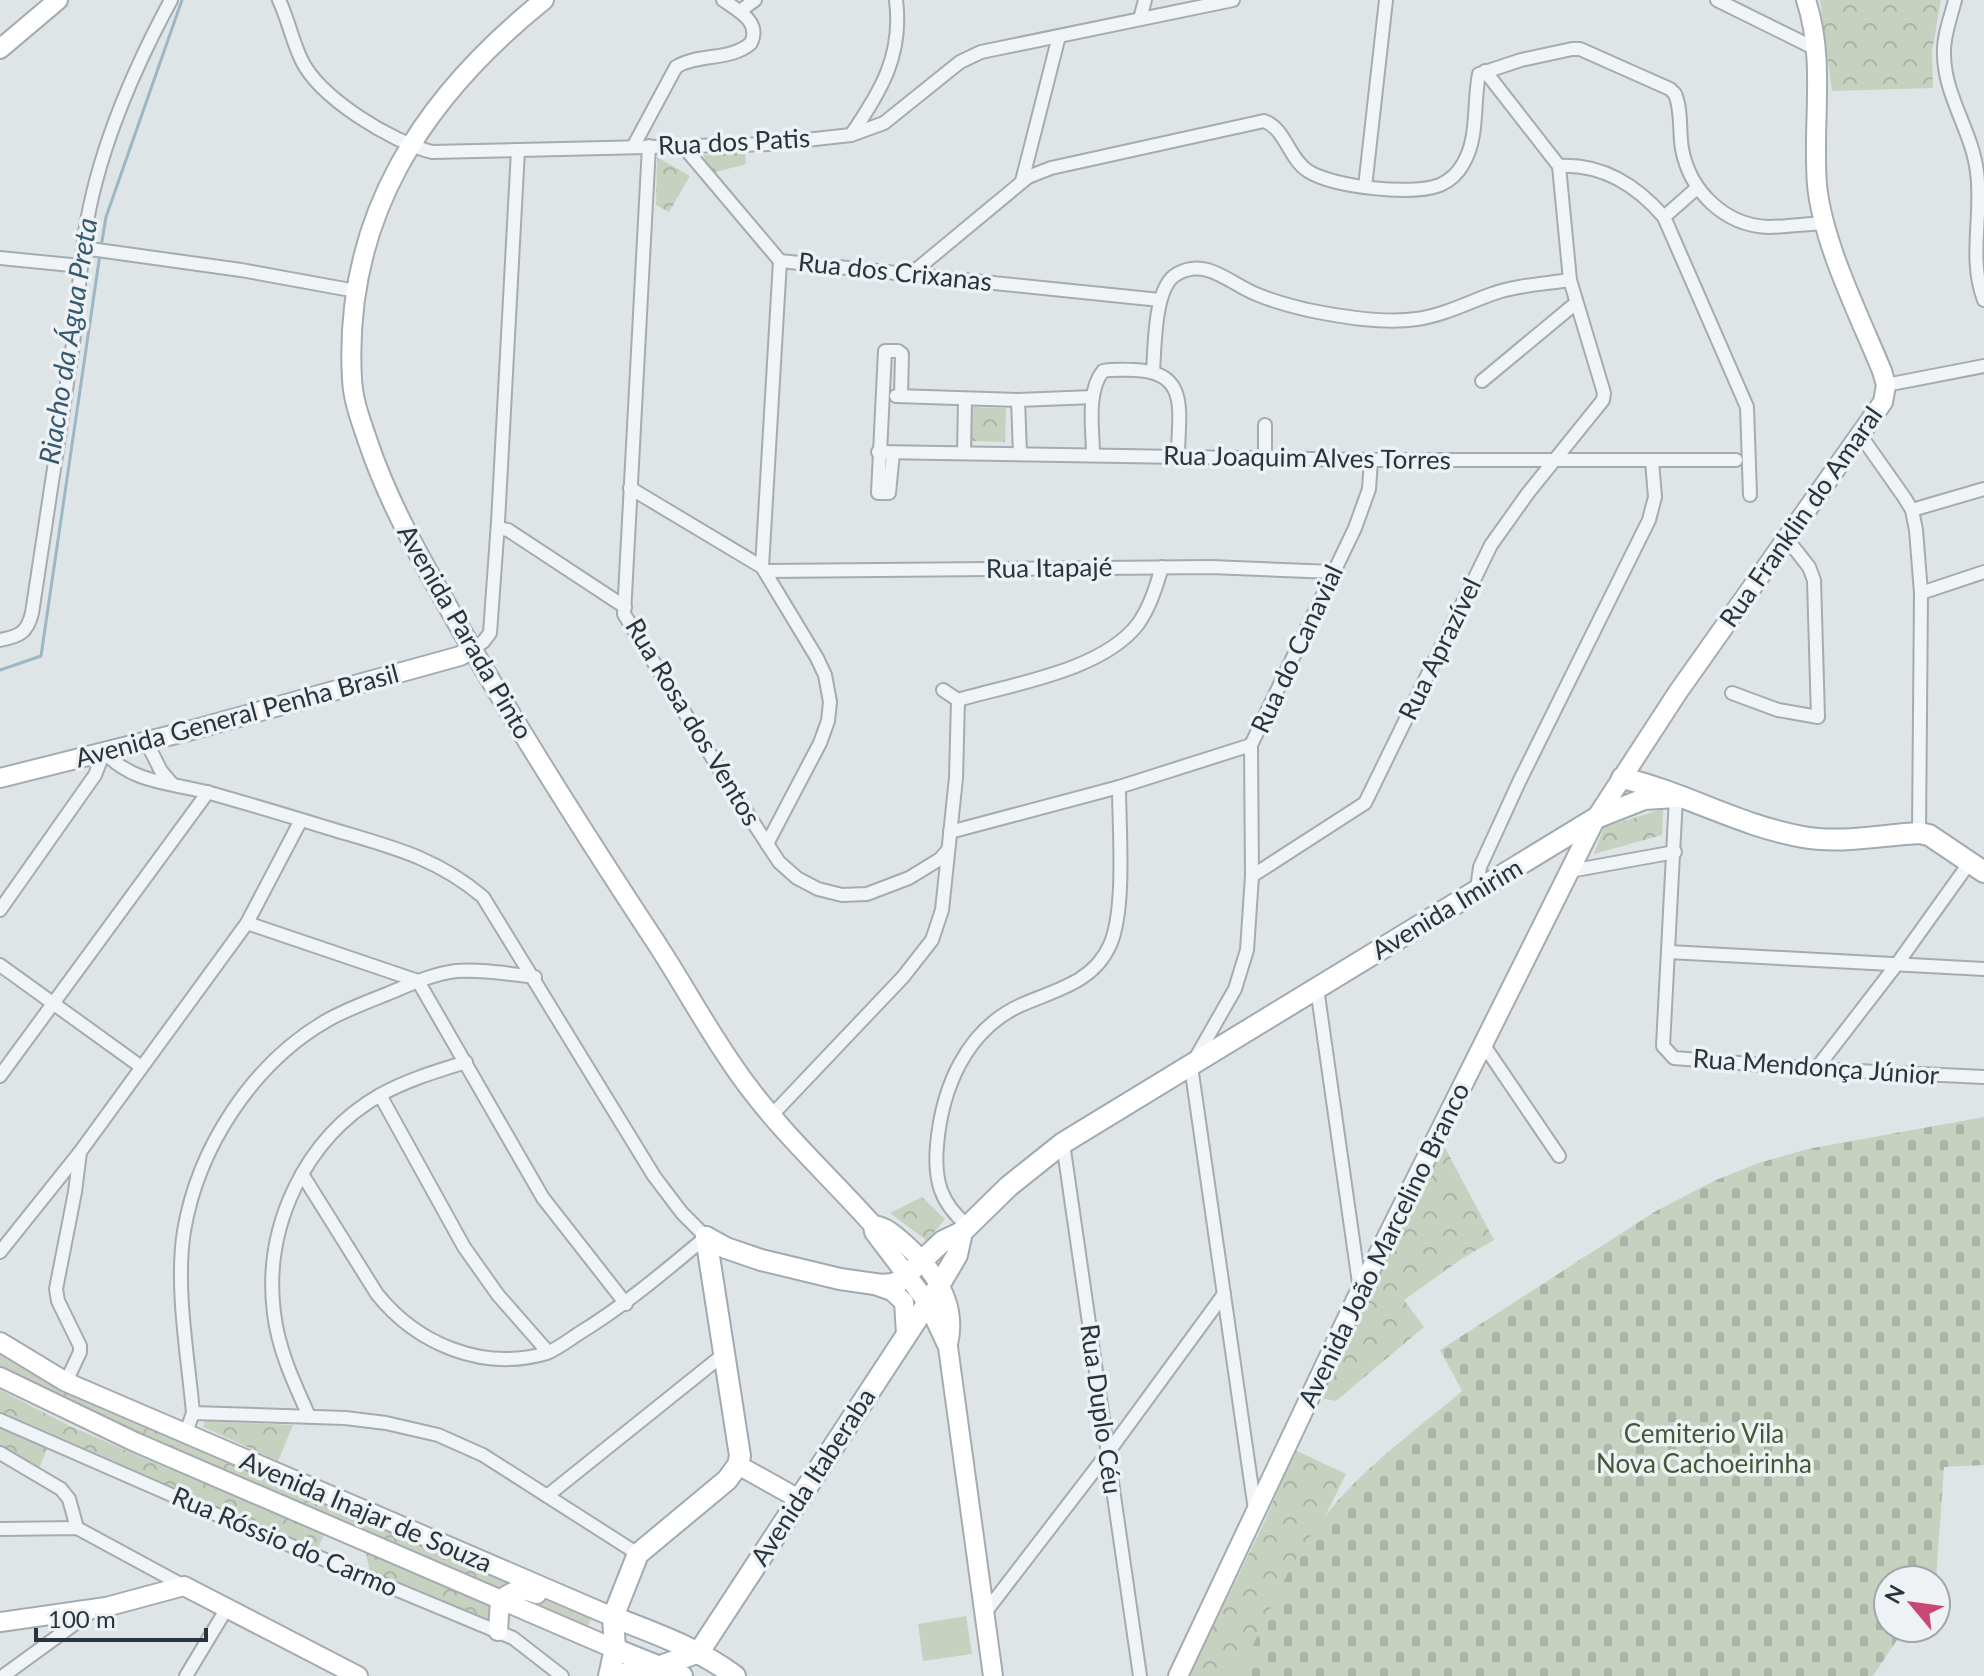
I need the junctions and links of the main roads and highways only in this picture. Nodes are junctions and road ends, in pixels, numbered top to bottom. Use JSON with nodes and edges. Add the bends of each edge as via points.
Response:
{"nodes":[{"id":1,"x":58,"y":0,"type":"edge"},
{"id":2,"x":544,"y":0,"type":"edge"},
{"id":3,"x":1806,"y":0,"type":"edge"},
{"id":4,"x":0,"y":49,"type":"edge"},
{"id":5,"x":472,"y":649,"type":"junction"},
{"id":6,"x":0,"y":778,"type":"edge"},
{"id":7,"x":1622,"y":778,"type":"junction"},
{"id":8,"x":1676,"y":797,"type":"junction"},
{"id":9,"x":1596,"y":818,"type":"junction"},
{"id":10,"x":1977,"y":867,"type":"edge"},
{"id":11,"x":873,"y":1225,"type":"junction"},
{"id":12,"x":965,"y":1229,"type":"junction"},
{"id":13,"x":890,"y":1252,"type":"junction"},
{"id":14,"x":915,"y":1268,"type":"junction"},
{"id":15,"x":871,"y":1284,"type":"junction"},
{"id":16,"x":940,"y":1284,"type":"junction"},
{"id":17,"x":927,"y":1302,"type":"junction"},
{"id":18,"x":902,"y":1340,"type":"junction"},
{"id":19,"x":0,"y":1342,"type":"edge"},
{"id":20,"x":948,"y":1347,"type":"junction"},
{"id":21,"x":0,"y":1377,"type":"edge"},
{"id":22,"x":738,"y":1465,"type":"junction"},
{"id":23,"x":799,"y":1499,"type":"junction"},
{"id":24,"x":563,"y":1596,"type":"junction"},
{"id":25,"x":500,"y":1600,"type":"junction"},
{"id":26,"x":613,"y":1617,"type":"junction"},
{"id":27,"x":0,"y":1622,"type":"edge"},
{"id":28,"x":498,"y":1631,"type":"road end"},
{"id":29,"x":615,"y":1649,"type":"junction"},
{"id":30,"x":699,"y":1652,"type":"junction"},
{"id":31,"x":670,"y":1672,"type":"edge"},
{"id":32,"x":358,"y":1676,"type":"edge"},
{"id":33,"x":611,"y":1676,"type":"edge"},
{"id":34,"x":735,"y":1676,"type":"edge"},
{"id":35,"x":993,"y":1676,"type":"edge"},
{"id":36,"x":1178,"y":1676,"type":"edge"}],
"edges":[{"from":1,"to":4,"type":"main road"},
{"from":2,"to":5,"type":"main road","name":"Avenida Parada Pinto","via":[[486,51],[439,102],[410,144],[382,200],[356,291],[356,405],[400,522]]},
{"from":3,"to":7,"type":"main road","name":"Rua Franklin do Amaral","via":[[1816,49],[1817,182],[1824,223],[1886,385],[1883,402]]},
{"from":5,"to":6,"type":"main road","name":"Avenida General Penha Brasil"},
{"from":5,"to":11,"type":"main road","name":"Avenida Parada Pinto","via":[[744,1081]]},
{"from":7,"to":8,"type":"main road"},
{"from":7,"to":9,"type":"main road","name":"Rua Franklin do Amaral"},
{"from":8,"to":9,"type":"main road","name":"Avenida Imirim","via":[[1644,799]]},
{"from":8,"to":10,"type":"main road","name":"Avenida Imirim","via":[[1802,837],[1919,833]]},
{"from":9,"to":12,"type":"main road","name":"Avenida Imirim","via":[[1063,1143]]},
{"from":9,"to":36,"type":"main road","name":"Avenida João Marcelino Branco","via":[[1360,1291]]},
{"from":11,"to":13,"type":"main road","name":"Avenida Parada Pinto"},
{"from":11,"to":14,"type":"main road","name":"Avenida Parada Pinto","via":[[888,1230]]},
{"from":12,"to":14,"type":"main road","name":"Avenida Imirim","via":[[943,1241]]},
{"from":12,"to":16,"type":"main road","name":"Avenida Imirim"},
{"from":13,"to":14,"type":"main road","name":"Avenida Parada Pinto"},
{"from":13,"to":15,"type":"main road"},
{"from":14,"to":15,"type":"main road","via":[[892,1284]]},
{"from":14,"to":16,"type":"main road","name":"Avenida Parada Pinto"},
{"from":14,"to":17,"type":"main road","name":"Avenida Parada Pinto"},
{"from":15,"to":18,"type":"main road","via":[[904,1302]]},
{"from":15,"to":22,"type":"main road","via":[[761,1260],[706,1237]]},
{"from":16,"to":17,"type":"main road","name":"Avenida Imirim"},
{"from":16,"to":20,"type":"main road","via":[[952,1331]]},
{"from":17,"to":18,"type":"main road","name":"Avenida Itaberaba"},
{"from":17,"to":20,"type":"main road","name":"Avenida Parada Pinto"},
{"from":18,"to":20,"type":"main road","via":[[925,1332]]},
{"from":18,"to":23,"type":"main road","name":"Avenida Itaberaba"},
{"from":19,"to":24,"type":"main road","name":"Avenida Inajar de Souza","via":[[66,1382]]},
{"from":20,"to":35,"type":"main road"},
{"from":21,"to":25,"type":"main road","name":"Avenida Inajar de Souza","via":[[122,1436]]},
{"from":22,"to":23,"type":"main road"},
{"from":22,"to":26,"type":"main road","via":[[638,1554]]},
{"from":23,"to":30,"type":"main road","name":"Avenida Itaberaba"},
{"from":24,"to":25,"type":"main road","via":[[553,1599],[523,1589]]},
{"from":24,"to":26,"type":"main road","name":"Avenida Inajar de Souza"},
{"from":25,"to":28,"type":"main road"},
{"from":25,"to":29,"type":"main road","name":"Avenida Inajar de Souza"},
{"from":26,"to":29,"type":"main road"},
{"from":26,"to":30,"type":"main road","name":"Avenida Inajar de Souza"},
{"from":27,"to":32,"type":"main road","via":[[95,1609],[184,1586]]},
{"from":29,"to":31,"type":"main road","name":"Avenida Inajar de Souza"},
{"from":29,"to":33,"type":"main road"},
{"from":30,"to":31,"type":"main road"},
{"from":30,"to":34,"type":"main road","name":"Avenida Inajar de Souza"},
{"from":31,"to":33,"type":"main road"}]}
